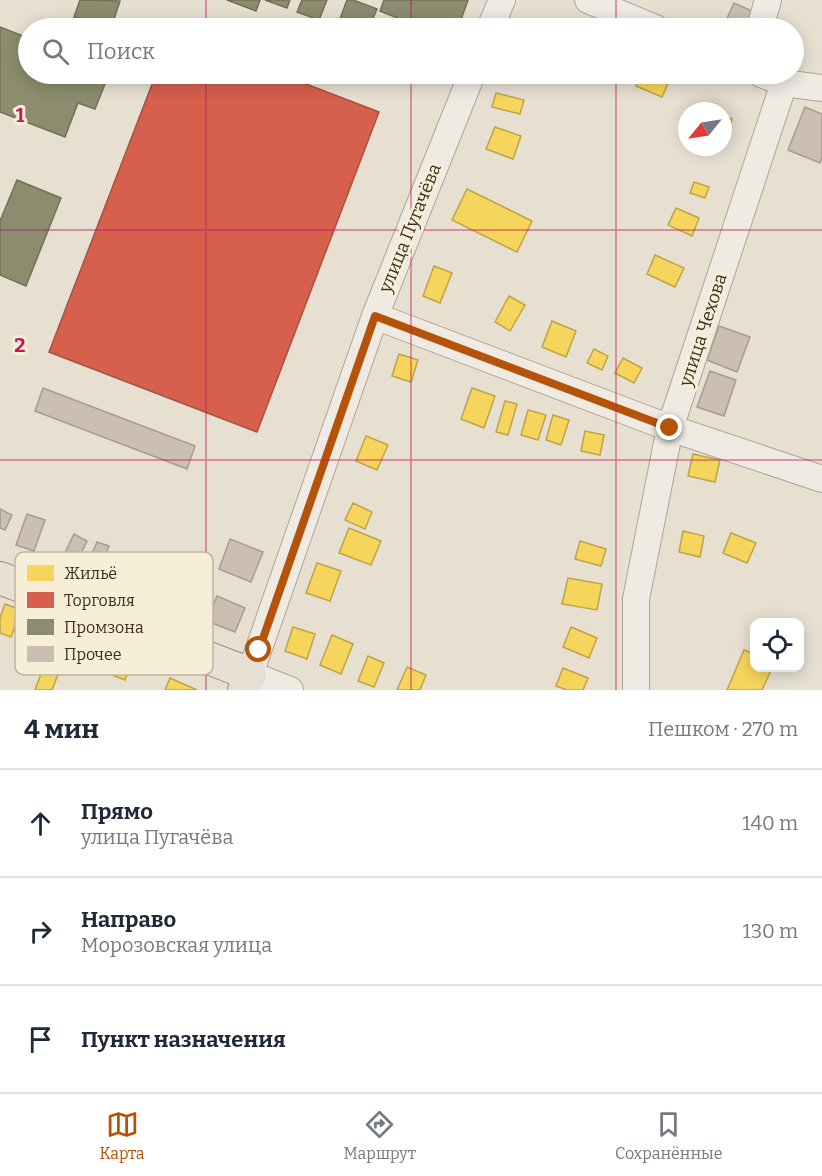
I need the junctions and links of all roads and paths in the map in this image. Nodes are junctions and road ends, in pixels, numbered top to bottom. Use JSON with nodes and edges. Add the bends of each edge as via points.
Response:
{"nodes":[{"id":1,"x":502,"y":0,"type":"edge"},
{"id":2,"x":588,"y":0,"type":"edge"},
{"id":3,"x":768,"y":0,"type":"edge"},
{"id":4,"x":494,"y":18,"type":"edge"},
{"id":5,"x":631,"y":18,"type":"edge"},
{"id":6,"x":763,"y":18,"type":"edge"},
{"id":7,"x":468,"y":84,"type":"edge"},
{"id":8,"x":771,"y":84,"type":"edge"},
{"id":9,"x":802,"y":84,"type":"edge"},
{"id":10,"x":822,"y":88,"type":"edge"},
{"id":11,"x":375,"y":316,"type":"junction"},
{"id":12,"x":670,"y":428,"type":"junction"},
{"id":13,"x":822,"y":479,"type":"edge"},
{"id":14,"x":0,"y":578,"type":"edge"},
{"id":15,"x":15,"y":584,"type":"edge"},
{"id":16,"x":213,"y":668,"type":"edge"},
{"id":17,"x":247,"y":682,"type":"edge"},
{"id":18,"x":290,"y":690,"type":"edge"},
{"id":19,"x":636,"y":690,"type":"edge"}],
"edges":[{"from":1,"to":4,"type":"street"},
{"from":2,"to":5,"type":"street"},
{"from":3,"to":6,"type":"street"},
{"from":7,"to":11,"type":"street","name":"улица Пугачёва"},
{"from":8,"to":12,"type":"street","name":"улица Чехова"},
{"from":9,"to":10,"type":"street"},
{"from":11,"to":12,"type":"street"},
{"from":11,"to":17,"type":"street","name":"улица Пугачёва"},
{"from":12,"to":13,"type":"street"},
{"from":12,"to":19,"type":"street","name":"улица Чехова","via":[[636,599]]},
{"from":14,"to":15,"type":"main road"},
{"from":16,"to":17,"type":"main road"},
{"from":17,"to":18,"type":"street"}]}
